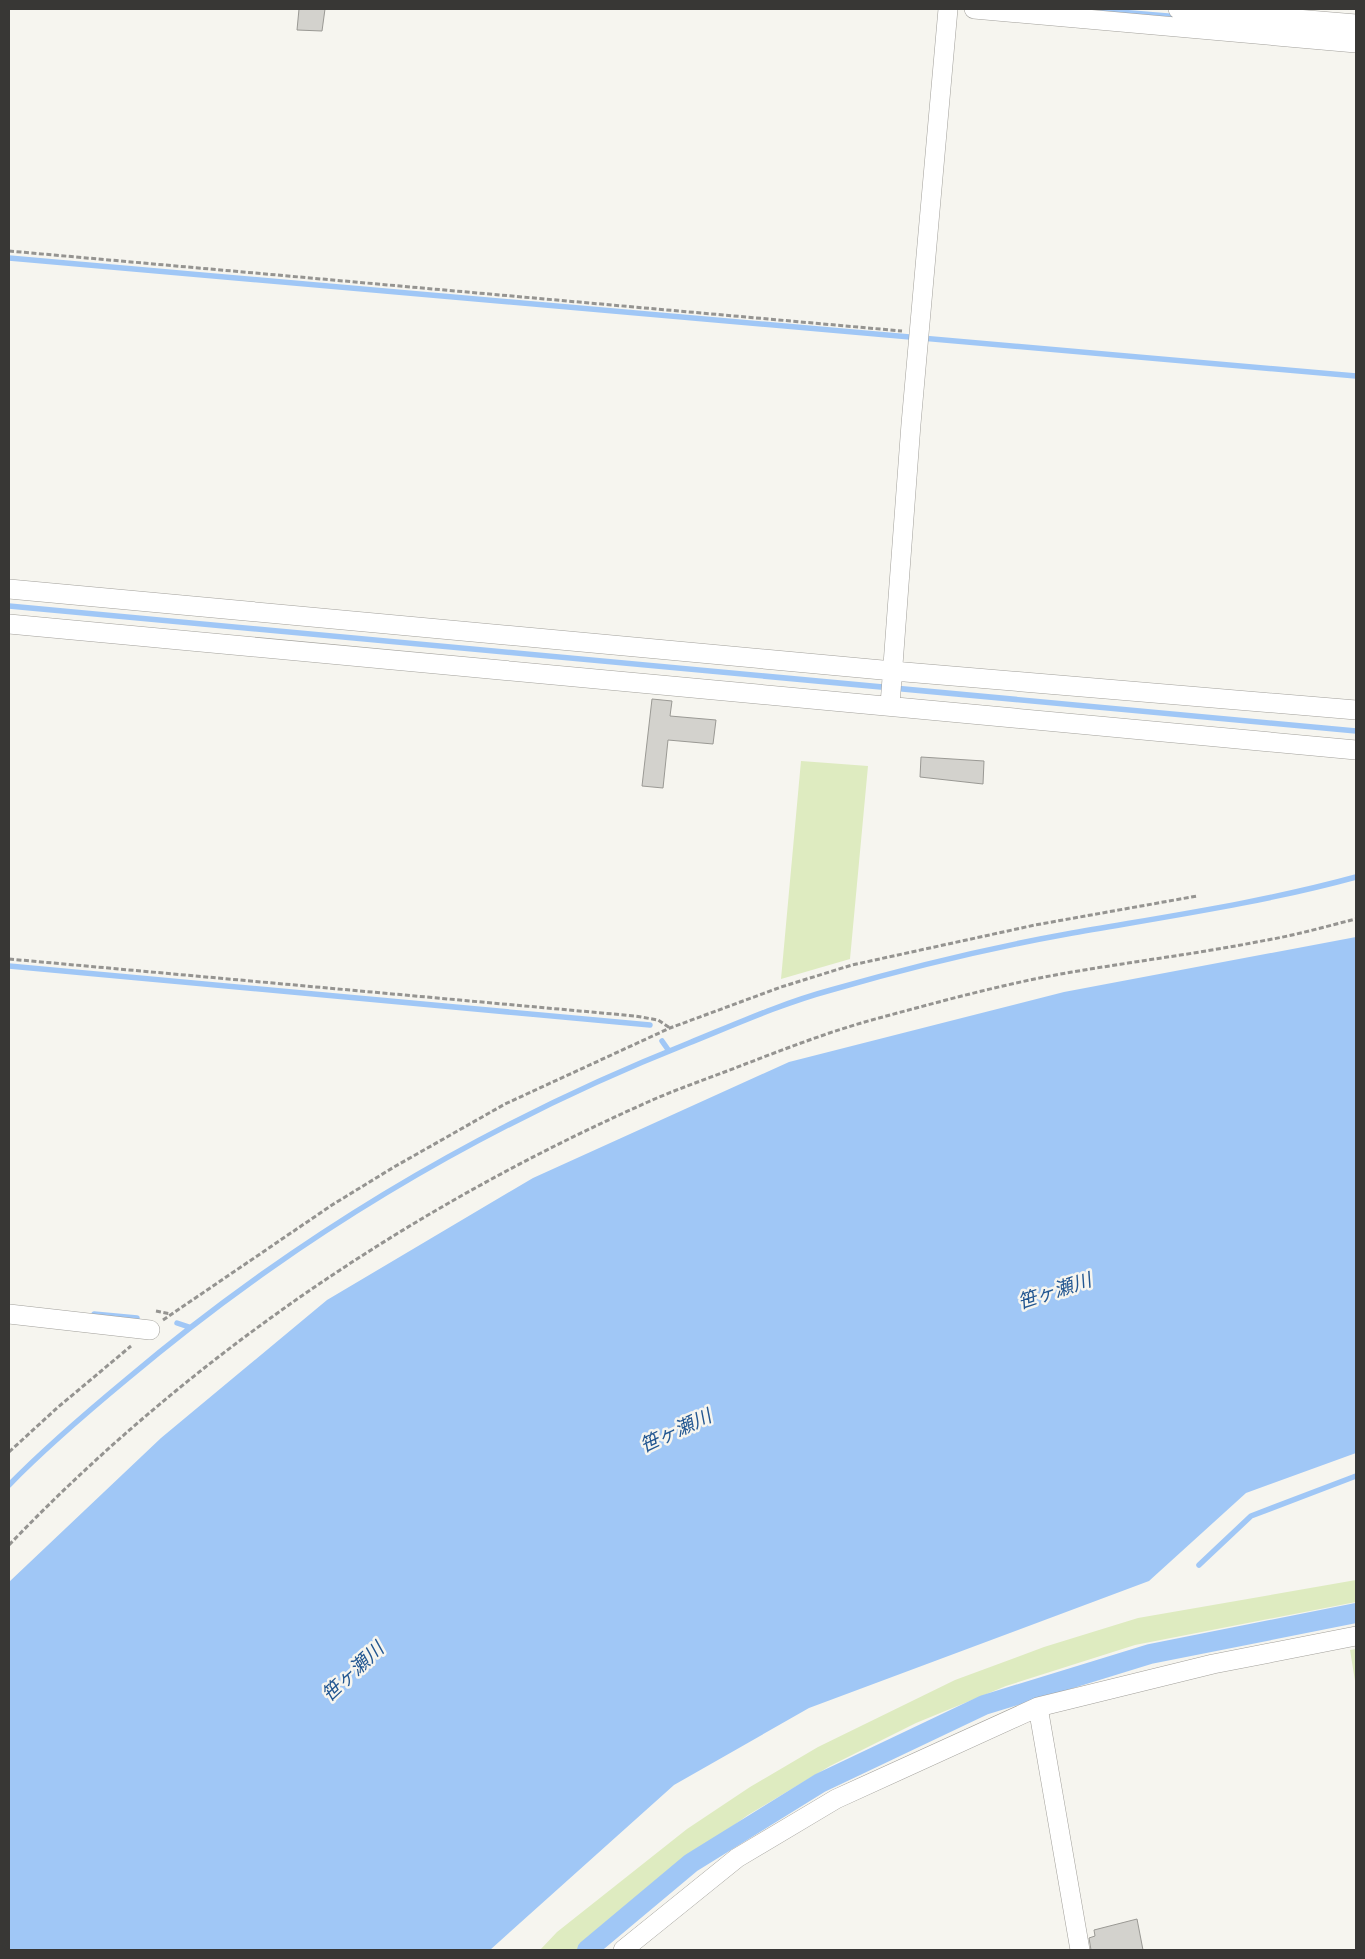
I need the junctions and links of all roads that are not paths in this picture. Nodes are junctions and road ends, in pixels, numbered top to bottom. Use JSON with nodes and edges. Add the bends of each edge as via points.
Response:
{"nodes":[{"id":1,"x":948,"y":9,"type":"edge"},
{"id":2,"x":974,"y":9,"type":"edge"},
{"id":3,"x":1178,"y":9,"type":"edge"},
{"id":4,"x":1356,"y":24,"type":"edge"},
{"id":5,"x":1356,"y":43,"type":"edge"},
{"id":6,"x":9,"y":589,"type":"edge"},
{"id":7,"x":9,"y":624,"type":"edge"},
{"id":8,"x":891,"y":688,"type":"junction"},
{"id":9,"x":1356,"y":710,"type":"edge"},
{"id":10,"x":1356,"y":750,"type":"edge"},
{"id":11,"x":9,"y":1314,"type":"edge"},
{"id":12,"x":150,"y":1330,"type":"road end"},
{"id":13,"x":1356,"y":1636,"type":"edge"},
{"id":14,"x":1038,"y":1708,"type":"junction"},
{"id":15,"x":623,"y":1950,"type":"edge"},
{"id":16,"x":1080,"y":1950,"type":"edge"}],
"edges":[{"from":1,"to":8,"type":"street"},
{"from":2,"to":5,"type":"street"},
{"from":3,"to":4,"type":"street"},
{"from":6,"to":8,"type":"street"},
{"from":7,"to":8,"type":"street","via":[[802,699]]},
{"from":8,"to":9,"type":"street"},
{"from":8,"to":10,"type":"street"},
{"from":11,"to":12,"type":"street"},
{"from":13,"to":14,"type":"street","via":[[1213,1664]]},
{"from":14,"to":15,"type":"street","via":[[836,1799],[737,1858]]},
{"from":14,"to":16,"type":"street"}]}
